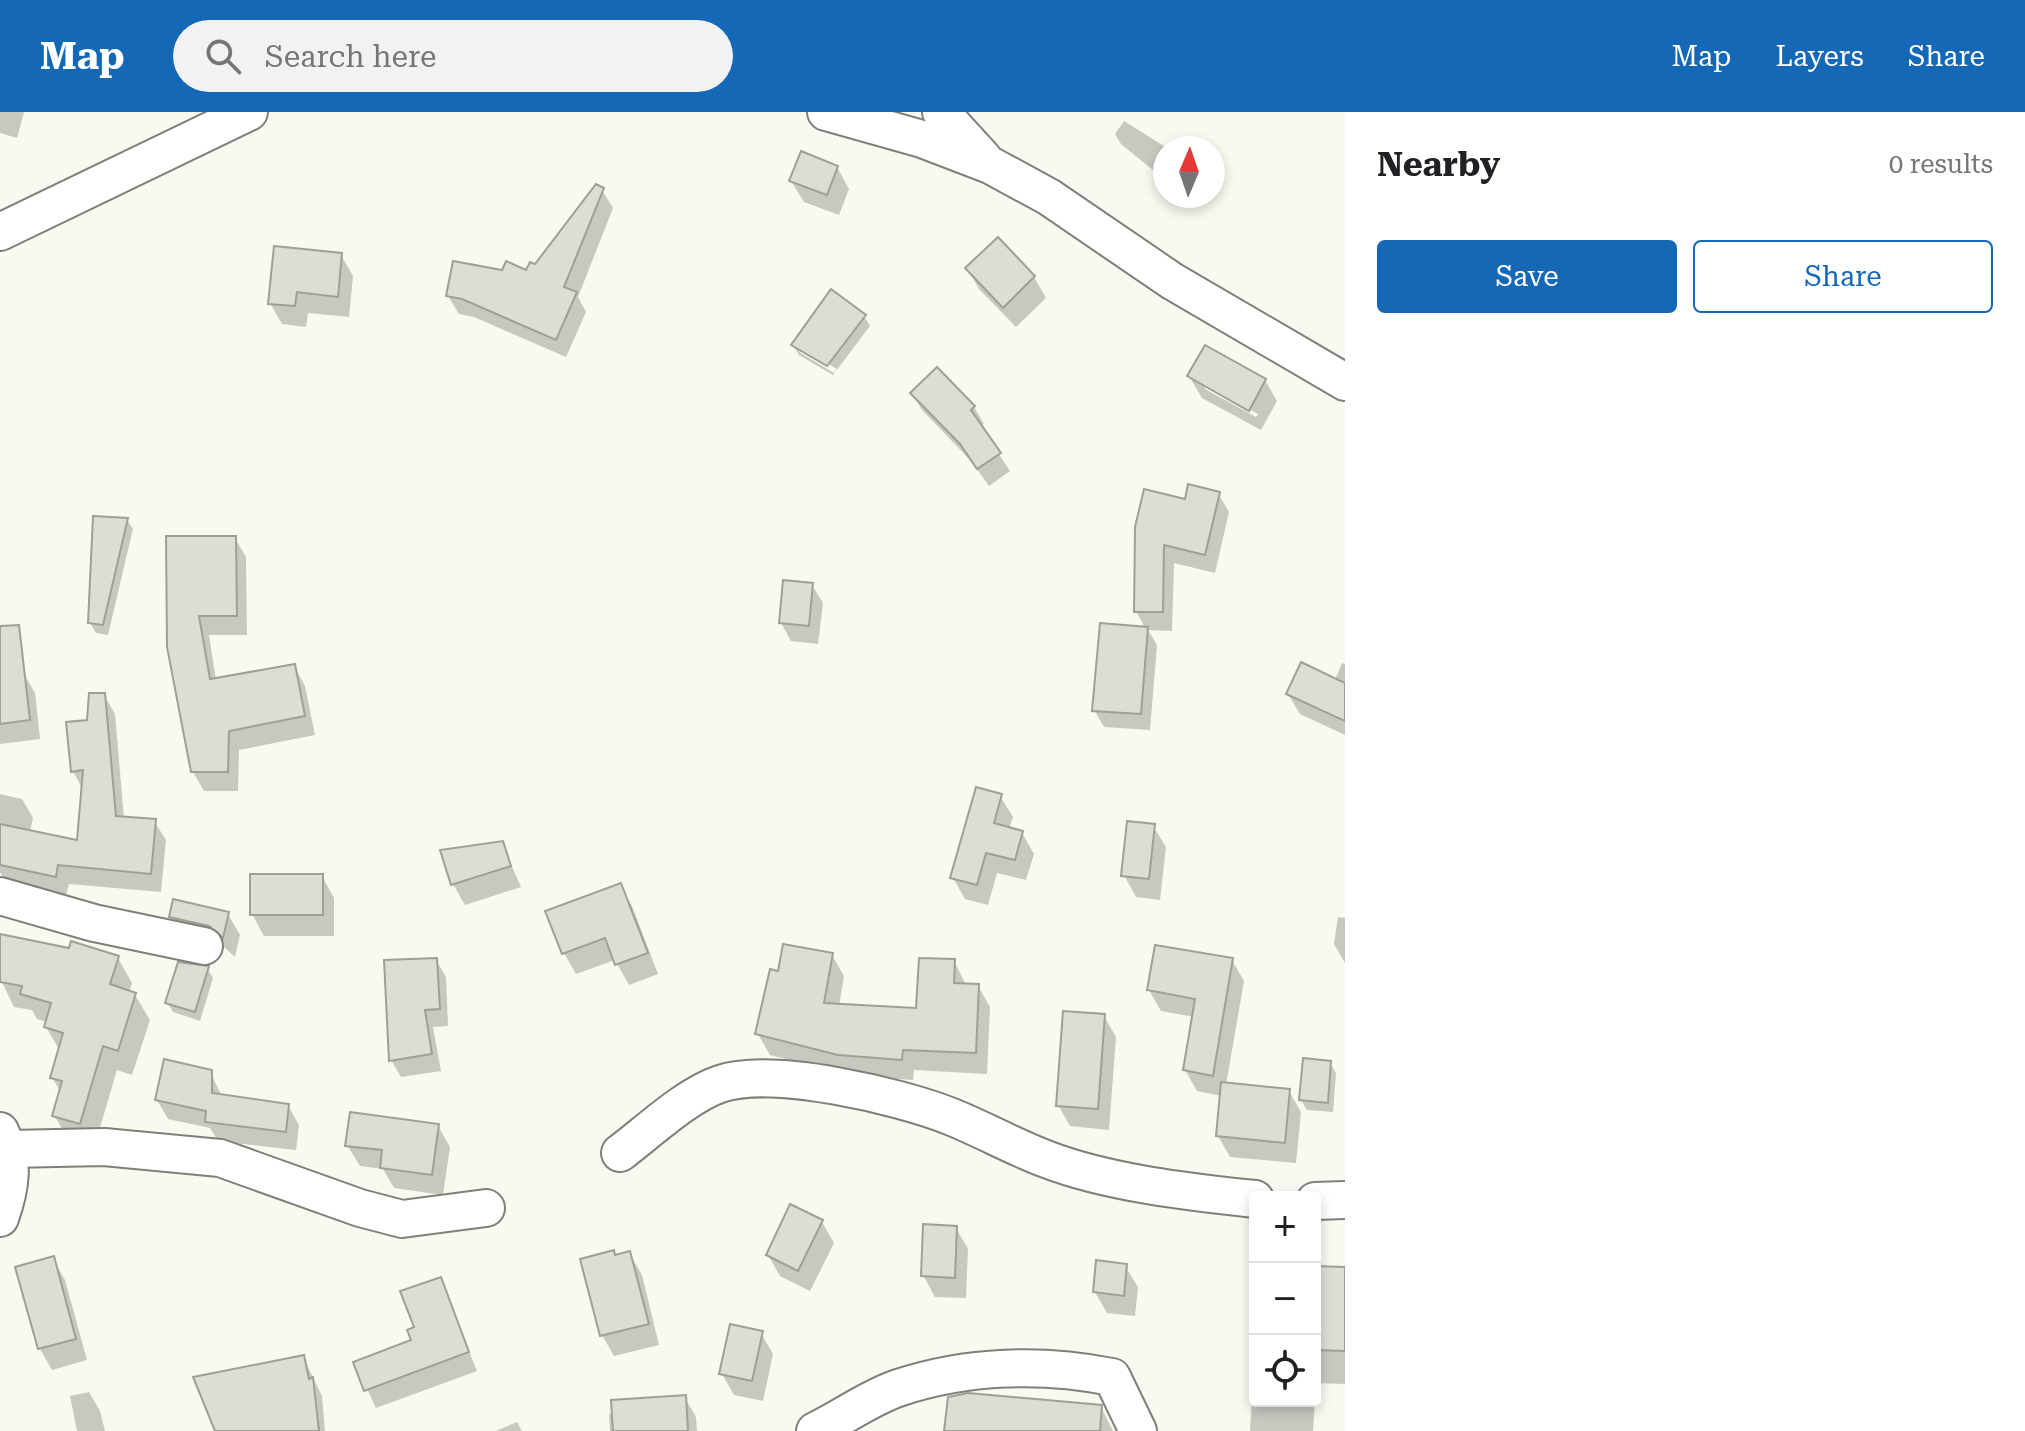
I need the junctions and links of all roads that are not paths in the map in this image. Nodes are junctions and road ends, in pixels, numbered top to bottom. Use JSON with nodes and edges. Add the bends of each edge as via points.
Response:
{"nodes":[{"id":1,"x":249,"y":112,"type":"edge"},
{"id":2,"x":826,"y":112,"type":"edge"},
{"id":3,"x":941,"y":112,"type":"edge"},
{"id":4,"x":990,"y":165,"type":"junction"},
{"id":5,"x":0,"y":232,"type":"edge"},
{"id":6,"x":1345,"y":382,"type":"edge"},
{"id":7,"x":0,"y":896,"type":"edge"},
{"id":8,"x":204,"y":946,"type":"dead end"},
{"id":9,"x":4,"y":1140,"type":"edge"},
{"id":10,"x":620,"y":1153,"type":"dead end"},
{"id":11,"x":1249,"y":1198,"type":"edge"},
{"id":12,"x":1345,"y":1200,"type":"edge"},
{"id":13,"x":1321,"y":1201,"type":"edge"},
{"id":14,"x":486,"y":1208,"type":"dead end"},
{"id":15,"x":0,"y":1218,"type":"edge"},
{"id":16,"x":815,"y":1431,"type":"edge"},
{"id":17,"x":1138,"y":1431,"type":"edge"}],
"edges":[{"from":1,"to":5,"type":"street"},
{"from":2,"to":4,"type":"street"},
{"from":3,"to":4,"type":"street"},
{"from":4,"to":6,"type":"street","via":[[1049,197],[1172,281]]},
{"from":7,"to":8,"type":"street"},
{"from":9,"to":14,"type":"street","via":[[220,1158],[402,1219]]},
{"from":9,"to":15,"type":"street","via":[[11,1173]]},
{"from":10,"to":11,"type":"street","via":[[718,1084],[760,1076],[871,1094],[949,1116],[1047,1160]]},
{"from":12,"to":13,"type":"street"},
{"from":16,"to":17,"type":"street","via":[[895,1389],[950,1375],[1019,1368],[1075,1369],[1112,1377]]}]}
